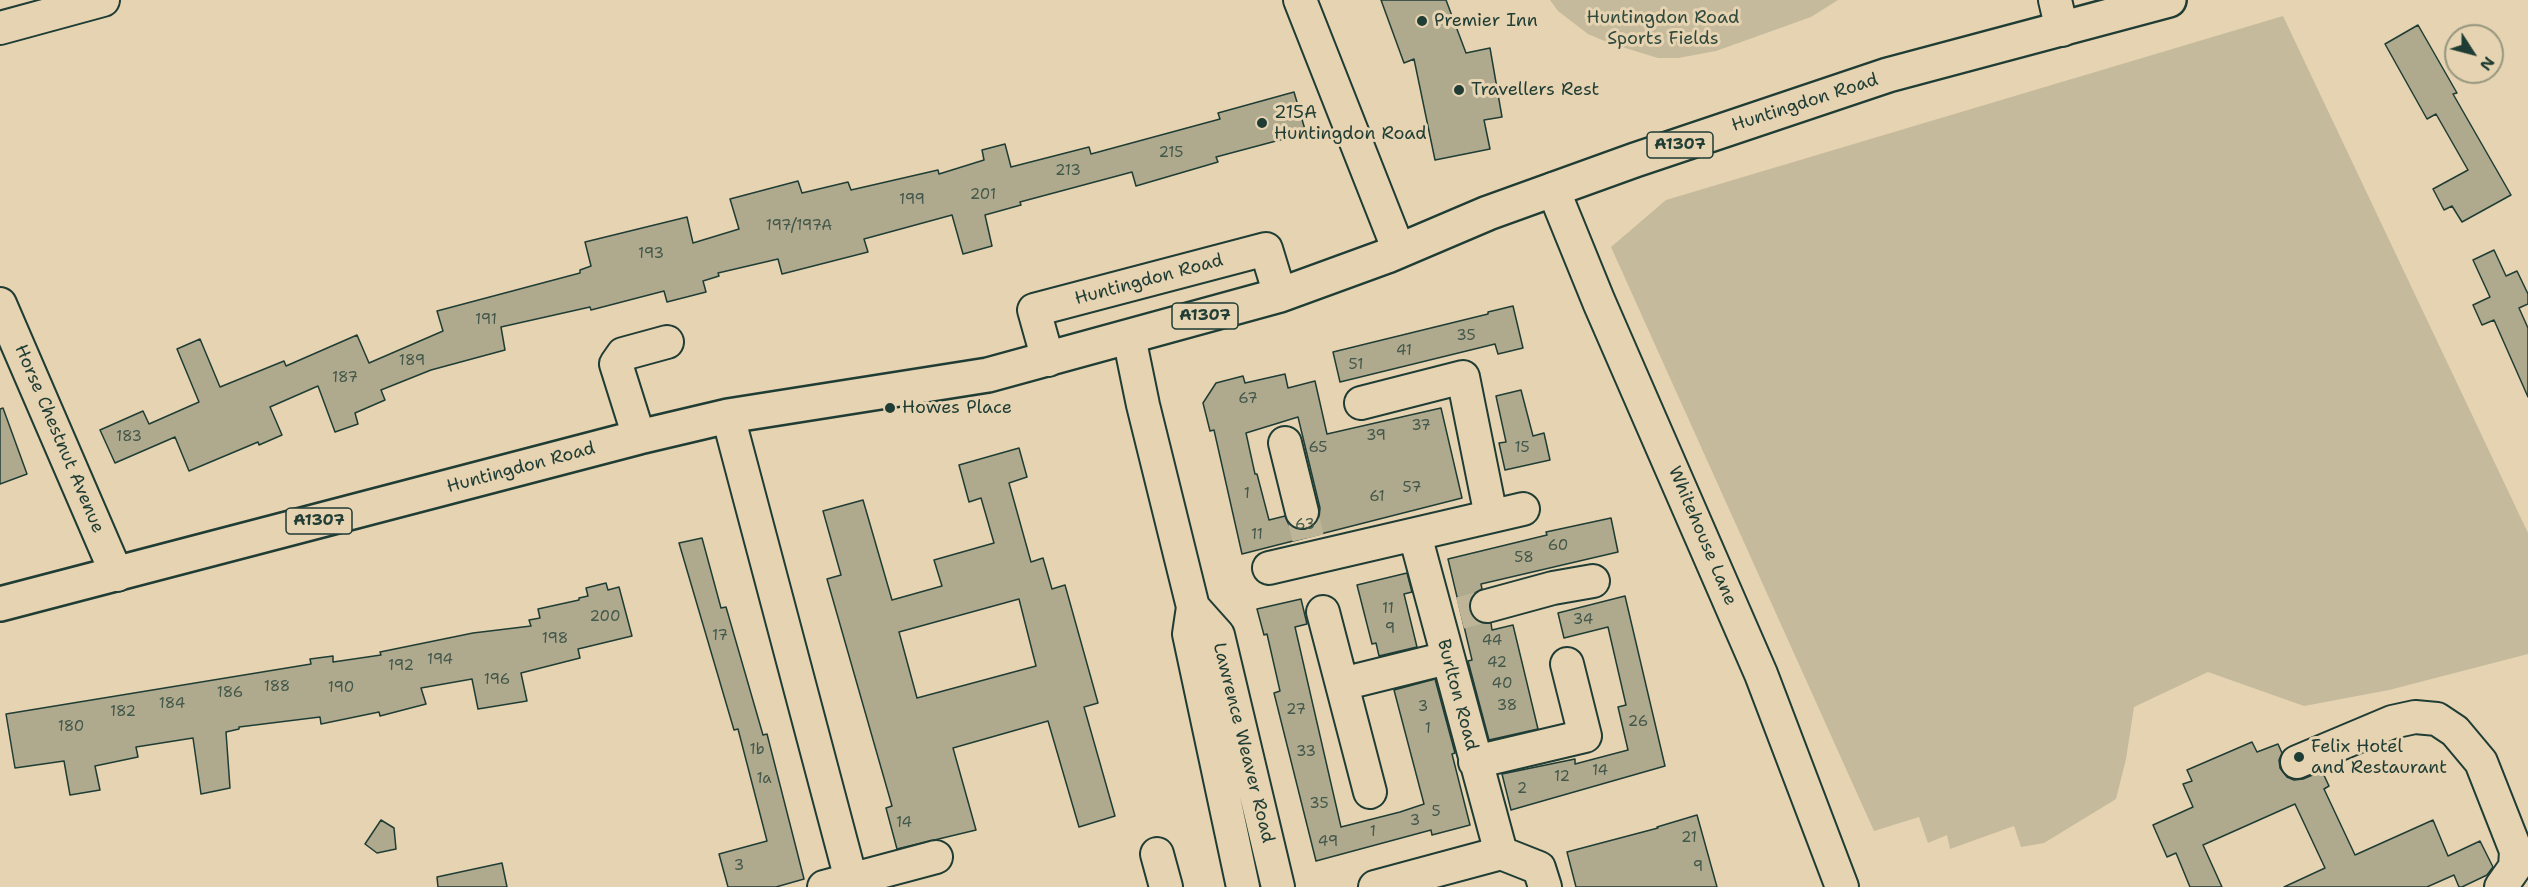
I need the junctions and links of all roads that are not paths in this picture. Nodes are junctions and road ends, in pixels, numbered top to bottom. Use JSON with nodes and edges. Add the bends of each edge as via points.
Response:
{"nodes":[{"id":1,"x":103,"y":0,"type":"edge"},
{"id":2,"x":1283,"y":0,"type":"edge"},
{"id":3,"x":1300,"y":0,"type":"edge"},
{"id":4,"x":2169,"y":0,"type":"edge"},
{"id":5,"x":2108,"y":8,"type":"edge"},
{"id":6,"x":2058,"y":15,"type":"edge"},
{"id":7,"x":0,"y":28,"type":"edge"},
{"id":8,"x":1554,"y":189,"type":"junction"},
{"id":9,"x":1365,"y":202,"type":"dead end"},
{"id":10,"x":1399,"y":251,"type":"junction"},
{"id":11,"x":1280,"y":295,"type":"junction"},
{"id":12,"x":0,"y":304,"type":"edge"},
{"id":13,"x":1129,"y":337,"type":"junction"},
{"id":14,"x":667,"y":342,"type":"dead end"},
{"id":15,"x":1048,"y":360,"type":"junction"},
{"id":16,"x":1361,"y":403,"type":"dead end"},
{"id":17,"x":728,"y":416,"type":"junction"},
{"id":18,"x":639,"y":437,"type":"junction"},
{"id":19,"x":1285,"y":443,"type":"dead end"},
{"id":20,"x":1523,"y":509,"type":"dead end"},
{"id":21,"x":1491,"y":516,"type":"junction"},
{"id":22,"x":1415,"y":535,"type":"junction"},
{"id":23,"x":1307,"y":536,"type":"junction"},
{"id":24,"x":1269,"y":568,"type":"dead end"},
{"id":25,"x":117,"y":574,"type":"junction"},
{"id":26,"x":1593,"y":581,"type":"dead end"},
{"id":27,"x":0,"y":604,"type":"edge"},
{"id":28,"x":1193,"y":607,"type":"junction"},
{"id":29,"x":1323,"y":612,"type":"dead end"},
{"id":30,"x":1461,"y":613,"type":"junction"},
{"id":31,"x":1447,"y":658,"type":"junction"},
{"id":32,"x":1567,"y":664,"type":"dead end"},
{"id":33,"x":1342,"y":684,"type":"junction"},
{"id":34,"x":1475,"y":762,"type":"junction"},
{"id":35,"x":2297,"y":762,"type":"dead end"},
{"id":36,"x":1370,"y":792,"type":"dead end"},
{"id":37,"x":1157,"y":854,"type":"dead end"},
{"id":38,"x":1501,"y":854,"type":"junction"},
{"id":39,"x":936,"y":857,"type":"dead end"},
{"id":40,"x":843,"y":885,"type":"edge"},
{"id":41,"x":1166,"y":887,"type":"edge"},
{"id":42,"x":1243,"y":887,"type":"edge"},
{"id":43,"x":1278,"y":887,"type":"edge"},
{"id":44,"x":1375,"y":887,"type":"edge"},
{"id":45,"x":1545,"y":887,"type":"edge"},
{"id":46,"x":1842,"y":887,"type":"edge"},
{"id":47,"x":2501,"y":887,"type":"edge"}],
"edges":[{"from":1,"to":7,"type":"street"},
{"from":2,"to":9,"type":"street"},
{"from":3,"to":10,"type":"street"},
{"from":4,"to":5,"type":"main road","name":"Huntingdon Road","number":"A1307"},
{"from":5,"to":6,"type":"main road","name":"Huntingdon Road","number":"A1307"},
{"from":6,"to":8,"type":"main road","name":"Huntingdon Road","number":"A1307"},
{"from":8,"to":10,"type":"main road","name":"Huntingdon Road","number":"A1307"},
{"from":8,"to":46,"type":"street","name":"Whitehouse Lane","via":[[1761,674]]},
{"from":10,"to":11,"type":"main road","name":"Huntingdon Road","number":"A1307"},
{"from":11,"to":13,"type":"main road","name":"Huntingdon Road","number":"A1307"},
{"from":11,"to":15,"type":"street","name":"Huntingdon Road","via":[[1266,249],[1034,310]]},
{"from":12,"to":25,"type":"street","name":"Horse Chestnut Avenue"},
{"from":13,"to":15,"type":"main road","name":"Huntingdon Road","number":"A1307"},
{"from":13,"to":28,"type":"street","name":"Lawrence Weaver Road"},
{"from":14,"to":18,"type":"street","via":[[623,354],[616,364]]},
{"from":15,"to":17,"type":"main road","name":"Huntingdon Road","number":"A1307","via":[[988,375]]},
{"from":16,"to":21,"type":"street","via":[[1463,377]]},
{"from":17,"to":18,"type":"main road","name":"Huntingdon Road","number":"A1307"},
{"from":17,"to":40,"type":"street"},
{"from":18,"to":25,"type":"main road","name":"Huntingdon Road","number":"A1307"},
{"from":19,"to":23,"type":"street"},
{"from":20,"to":21,"type":"street"},
{"from":21,"to":22,"type":"street"},
{"from":22,"to":23,"type":"street","via":[[1364,544]]},
{"from":22,"to":30,"type":"street","name":"Burlton Road"},
{"from":23,"to":24,"type":"street"},
{"from":25,"to":27,"type":"main road","name":"Huntingdon Road","number":"A1307"},
{"from":26,"to":30,"type":"street"},
{"from":28,"to":42,"type":"street","name":"Lawrence Weaver Road","via":[[1189,634]]},
{"from":28,"to":43,"type":"street","name":"Lawrence Weaver Road","via":[[1218,635]]},
{"from":29,"to":33,"type":"street"},
{"from":30,"to":31,"type":"street","name":"Burlton Road"},
{"from":31,"to":33,"type":"street"},
{"from":31,"to":34,"type":"street","name":"Burlton Road"},
{"from":32,"to":34,"type":"street","via":[[1585,736]]},
{"from":33,"to":36,"type":"street"},
{"from":34,"to":38,"type":"street","name":"Burlton Road"},
{"from":35,"to":47,"type":"street","via":[[2392,722],[2415,717],[2437,719],[2455,731],[2481,762],[2516,851],[2515,867]]},
{"from":37,"to":41,"type":"street"},
{"from":38,"to":44,"type":"street"},
{"from":38,"to":45,"type":"street","via":[[1539,868]]},
{"from":39,"to":40,"type":"street"}]}
